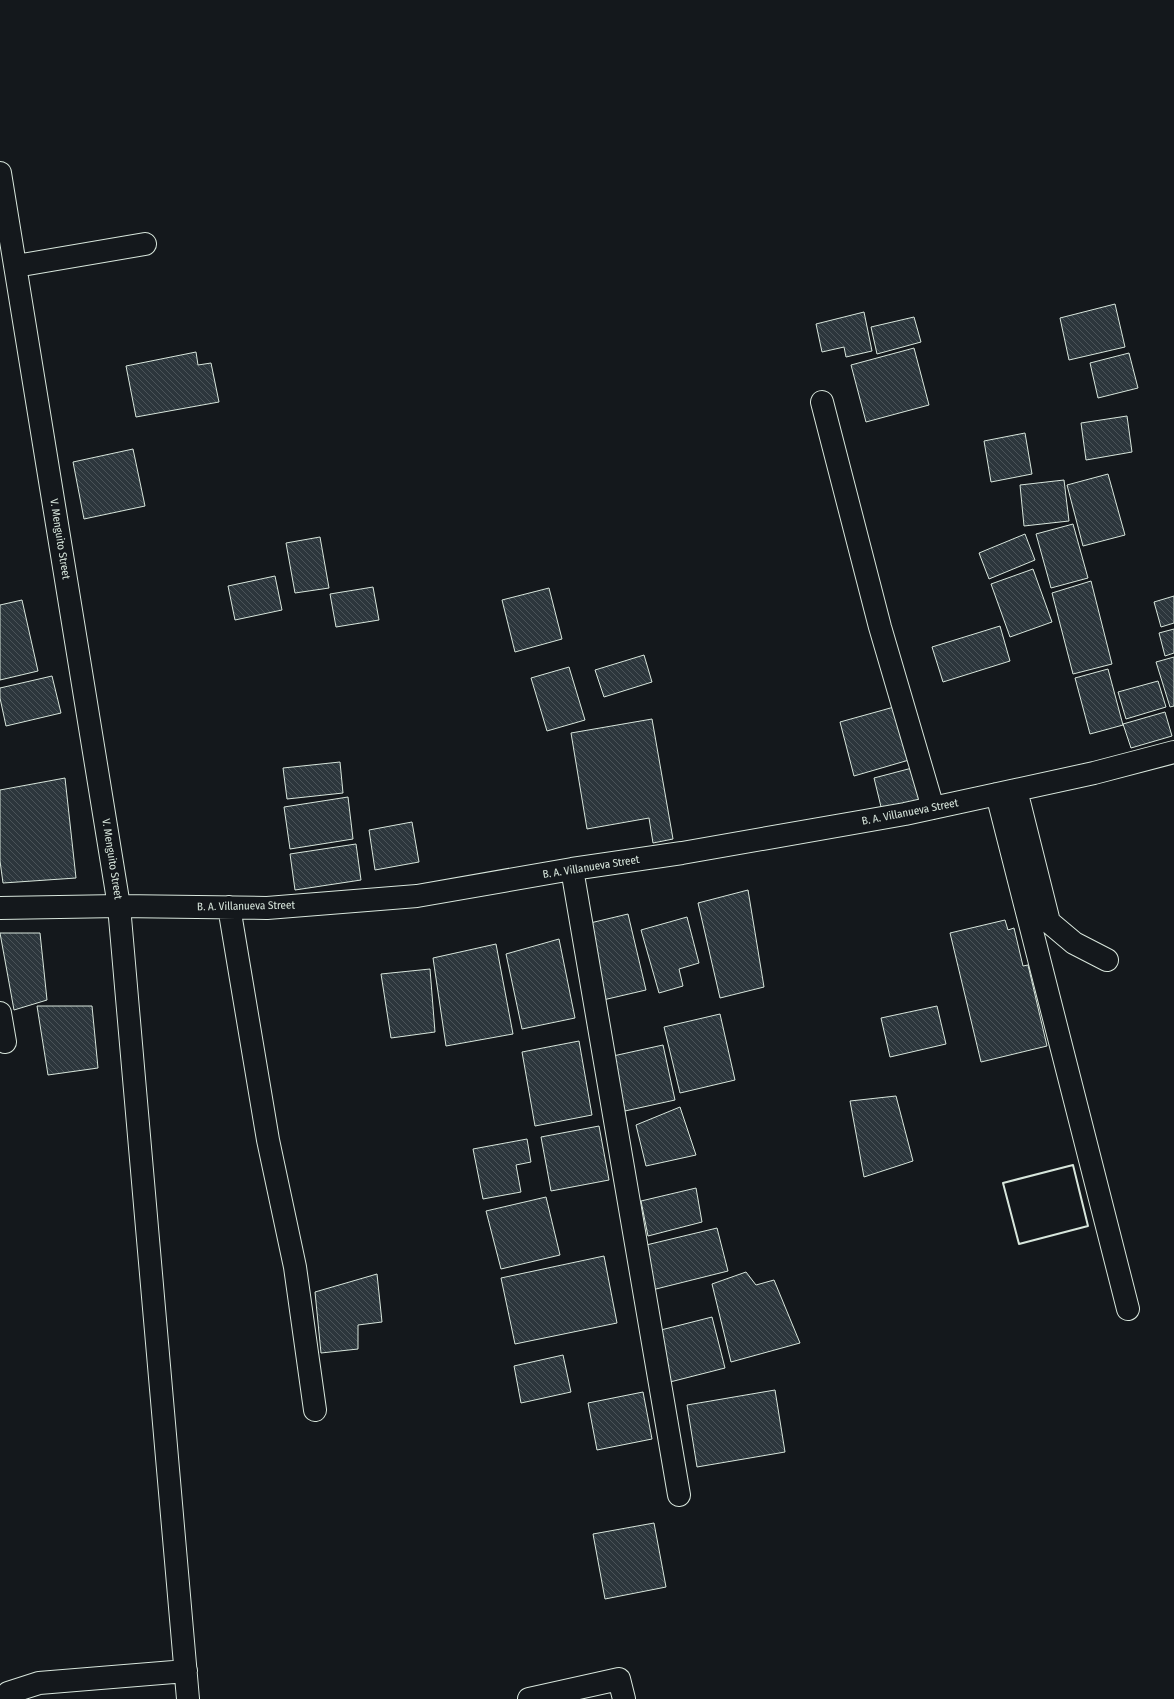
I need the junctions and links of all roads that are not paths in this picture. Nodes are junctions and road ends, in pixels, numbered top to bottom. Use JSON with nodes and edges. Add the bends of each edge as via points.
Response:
{"nodes":[{"id":1,"x":1,"y":180,"type":"edge"},
{"id":2,"x":145,"y":244,"type":"dead end"},
{"id":3,"x":16,"y":266,"type":"junction"},
{"id":4,"x":822,"y":402,"type":"dead end"},
{"id":5,"x":1174,"y":752,"type":"edge"},
{"id":6,"x":1006,"y":792,"type":"junction"},
{"id":7,"x":933,"y":808,"type":"junction"},
{"id":8,"x":572,"y":869,"type":"junction"},
{"id":9,"x":119,"y":906,"type":"junction"},
{"id":10,"x":229,"y":907,"type":"junction"},
{"id":11,"x":0,"y":908,"type":"edge"},
{"id":12,"x":1107,"y":960,"type":"dead end"},
{"id":13,"x":0,"y":1013,"type":"edge"},
{"id":14,"x":5,"y":1042,"type":"dead end"},
{"id":15,"x":1128,"y":1309,"type":"dead end"},
{"id":16,"x":315,"y":1410,"type":"dead end"},
{"id":17,"x":679,"y":1496,"type":"dead end"},
{"id":18,"x":186,"y":1671,"type":"junction"},
{"id":19,"x":5,"y":1699,"type":"edge"},
{"id":20,"x":188,"y":1699,"type":"edge"},
{"id":21,"x":529,"y":1699,"type":"edge"},
{"id":22,"x":624,"y":1699,"type":"edge"}],
"edges":[{"from":1,"to":3,"type":"street","name":"V. Menguito Street"},
{"from":2,"to":3,"type":"street"},
{"from":3,"to":9,"type":"street","name":"V. Menguito Street"},
{"from":4,"to":7,"type":"street","via":[[880,628]]},
{"from":5,"to":6,"type":"street","name":"B. A. Villanueva Street"},
{"from":6,"to":7,"type":"street","name":"B. A. Villanueva Street"},
{"from":6,"to":12,"type":"street","via":[[1049,922],[1074,943]]},
{"from":6,"to":15,"type":"street"},
{"from":7,"to":8,"type":"street","name":"B. A. Villanueva Street","via":[[682,853]]},
{"from":8,"to":10,"type":"street","name":"B. A. Villanueva Street","via":[[418,896],[267,908]]},
{"from":8,"to":17,"type":"street"},
{"from":9,"to":10,"type":"street","name":"B. A. Villanueva Street"},
{"from":9,"to":11,"type":"street","name":"B. A. Villanueva Street"},
{"from":9,"to":18,"type":"street","name":"V. Menguito Street"},
{"from":10,"to":16,"type":"street","via":[[268,1140],[295,1267]]},
{"from":13,"to":14,"type":"street"},
{"from":18,"to":19,"type":"street","via":[[38,1683],[8,1693]]},
{"from":18,"to":20,"type":"street","name":"V. Menguito Street"},
{"from":21,"to":22,"type":"street","via":[[619,1679]]}]}
